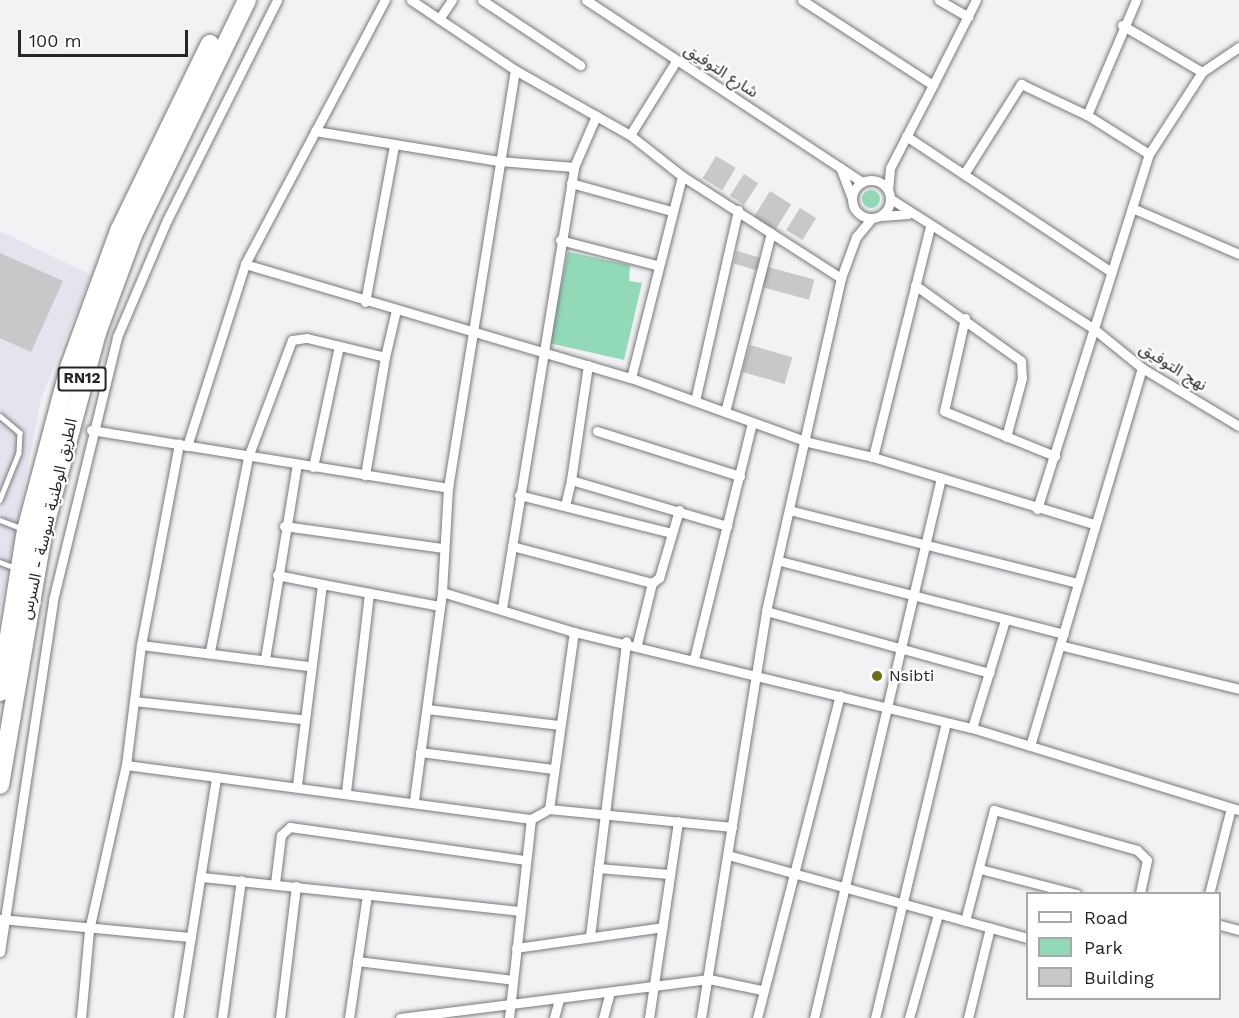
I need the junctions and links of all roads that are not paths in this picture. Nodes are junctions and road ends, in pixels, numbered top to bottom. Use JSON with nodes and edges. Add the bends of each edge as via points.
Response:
{"nodes":[{"id":1,"x":234,"y":0,"type":"edge"},
{"id":2,"x":247,"y":0,"type":"edge"},
{"id":3,"x":277,"y":0,"type":"edge"},
{"id":4,"x":385,"y":0,"type":"edge"},
{"id":5,"x":411,"y":0,"type":"edge"},
{"id":6,"x":452,"y":0,"type":"edge"},
{"id":7,"x":482,"y":0,"type":"edge"},
{"id":8,"x":586,"y":0,"type":"edge"},
{"id":9,"x":802,"y":0,"type":"edge"},
{"id":10,"x":939,"y":0,"type":"edge"},
{"id":11,"x":976,"y":0,"type":"edge"},
{"id":12,"x":1136,"y":0,"type":"edge"},
{"id":13,"x":818,"y":4,"type":"edge"},
{"id":14,"x":969,"y":17,"type":"junction"},
{"id":15,"x":439,"y":19,"type":"junction"},
{"id":16,"x":1122,"y":26,"type":"junction"},
{"id":17,"x":1239,"y":47,"type":"edge"},
{"id":18,"x":676,"y":61,"type":"junction"},
{"id":19,"x":579,"y":65,"type":"dead end"},
{"id":20,"x":515,"y":70,"type":"junction"},
{"id":21,"x":1202,"y":72,"type":"junction"},
{"id":22,"x":933,"y":86,"type":"junction"},
{"id":23,"x":1087,"y":115,"type":"junction"},
{"id":24,"x":596,"y":116,"type":"junction"},
{"id":25,"x":315,"y":131,"type":"junction"},
{"id":26,"x":630,"y":135,"type":"junction"},
{"id":27,"x":906,"y":135,"type":"junction"},
{"id":28,"x":394,"y":146,"type":"junction"},
{"id":29,"x":1149,"y":154,"type":"junction"},
{"id":30,"x":499,"y":161,"type":"junction"},
{"id":31,"x":840,"y":166,"type":"junction"},
{"id":32,"x":574,"y":167,"type":"junction"},
{"id":33,"x":890,"y":168,"type":"junction"},
{"id":34,"x":964,"y":174,"type":"junction"},
{"id":35,"x":682,"y":176,"type":"junction"},
{"id":36,"x":867,"y":181,"type":"junction"},
{"id":37,"x":572,"y":183,"type":"junction"},
{"id":38,"x":890,"y":194,"type":"junction"},
{"id":39,"x":853,"y":204,"type":"junction"},
{"id":40,"x":1132,"y":208,"type":"junction"},
{"id":41,"x":738,"y":210,"type":"junction"},
{"id":42,"x":671,"y":211,"type":"junction"},
{"id":43,"x":908,"y":213,"type":"junction"},
{"id":44,"x":876,"y":217,"type":"junction"},
{"id":45,"x":930,"y":227,"type":"junction"},
{"id":46,"x":771,"y":233,"type":"junction"},
{"id":47,"x":856,"y":237,"type":"junction"},
{"id":48,"x":560,"y":240,"type":"junction"},
{"id":49,"x":1239,"y":254,"type":"edge"},
{"id":50,"x":245,"y":264,"type":"junction"},
{"id":51,"x":656,"y":265,"type":"junction"},
{"id":52,"x":1110,"y":271,"type":"junction"},
{"id":53,"x":841,"y":278,"type":"junction"},
{"id":54,"x":915,"y":285,"type":"junction"},
{"id":55,"x":365,"y":302,"type":"junction"},
{"id":56,"x":396,"y":310,"type":"junction"},
{"id":57,"x":965,"y":318,"type":"junction"},
{"id":58,"x":472,"y":329,"type":"junction"},
{"id":59,"x":1094,"y":329,"type":"junction"},
{"id":60,"x":339,"y":346,"type":"junction"},
{"id":61,"x":540,"y":350,"type":"junction"},
{"id":62,"x":385,"y":357,"type":"junction"},
{"id":63,"x":588,"y":365,"type":"junction"},
{"id":64,"x":1142,"y":368,"type":"junction"},
{"id":65,"x":631,"y":378,"type":"junction"},
{"id":66,"x":695,"y":401,"type":"junction"},
{"id":67,"x":725,"y":412,"type":"junction"},
{"id":68,"x":0,"y":416,"type":"edge"},
{"id":69,"x":752,"y":423,"type":"junction"},
{"id":70,"x":1239,"y":426,"type":"edge"},
{"id":71,"x":91,"y":430,"type":"junction"},
{"id":72,"x":597,"y":431,"type":"dead end"},
{"id":73,"x":1006,"y":437,"type":"junction"},
{"id":74,"x":808,"y":442,"type":"junction"},
{"id":75,"x":183,"y":445,"type":"junction"},
{"id":76,"x":873,"y":456,"type":"junction"},
{"id":77,"x":1055,"y":456,"type":"junction"},
{"id":78,"x":248,"y":458,"type":"junction"},
{"id":79,"x":297,"y":464,"type":"junction"},
{"id":80,"x":313,"y":466,"type":"junction"},
{"id":81,"x":365,"y":475,"type":"junction"},
{"id":82,"x":740,"y":476,"type":"junction"},
{"id":83,"x":941,"y":478,"type":"junction"},
{"id":84,"x":571,"y":480,"type":"junction"},
{"id":85,"x":448,"y":488,"type":"junction"},
{"id":86,"x":519,"y":495,"type":"junction"},
{"id":87,"x":0,"y":501,"type":"edge"},
{"id":88,"x":565,"y":507,"type":"junction"},
{"id":89,"x":1037,"y":509,"type":"junction"},
{"id":90,"x":679,"y":510,"type":"junction"},
{"id":91,"x":789,"y":510,"type":"junction"},
{"id":92,"x":0,"y":520,"type":"edge"},
{"id":93,"x":1093,"y":524,"type":"junction"},
{"id":94,"x":284,"y":526,"type":"junction"},
{"id":95,"x":727,"y":526,"type":"junction"},
{"id":96,"x":26,"y":530,"type":"junction"},
{"id":97,"x":671,"y":533,"type":"junction"},
{"id":98,"x":512,"y":546,"type":"junction"},
{"id":99,"x":924,"y":546,"type":"junction"},
{"id":100,"x":443,"y":548,"type":"junction"},
{"id":101,"x":780,"y":561,"type":"junction"},
{"id":102,"x":0,"y":562,"type":"edge"},
{"id":103,"x":18,"y":569,"type":"junction"},
{"id":104,"x":276,"y":575,"type":"junction"},
{"id":105,"x":652,"y":583,"type":"junction"},
{"id":106,"x":1078,"y":583,"type":"junction"},
{"id":107,"x":322,"y":584,"type":"junction"},
{"id":108,"x":442,"y":592,"type":"junction"},
{"id":109,"x":369,"y":593,"type":"junction"},
{"id":110,"x":913,"y":596,"type":"junction"},
{"id":111,"x":440,"y":606,"type":"junction"},
{"id":112,"x":502,"y":608,"type":"junction"},
{"id":113,"x":766,"y":611,"type":"junction"},
{"id":114,"x":1005,"y":620,"type":"junction"},
{"id":115,"x":574,"y":632,"type":"junction"},
{"id":116,"x":1064,"y":634,"type":"junction"},
{"id":117,"x":626,"y":641,"type":"junction"},
{"id":118,"x":637,"y":644,"type":"junction"},
{"id":119,"x":141,"y":645,"type":"junction"},
{"id":120,"x":1063,"y":646,"type":"junction"},
{"id":121,"x":898,"y":647,"type":"junction"},
{"id":122,"x":210,"y":651,"type":"junction"},
{"id":123,"x":265,"y":659,"type":"junction"},
{"id":124,"x":694,"y":659,"type":"junction"},
{"id":125,"x":308,"y":666,"type":"junction"},
{"id":126,"x":990,"y":673,"type":"junction"},
{"id":127,"x":755,"y":675,"type":"junction"},
{"id":128,"x":1239,"y":689,"type":"edge"},
{"id":129,"x":0,"y":692,"type":"edge"},
{"id":130,"x":840,"y":695,"type":"junction"},
{"id":131,"x":134,"y":701,"type":"junction"},
{"id":132,"x":885,"y":706,"type":"junction"},
{"id":133,"x":427,"y":709,"type":"junction"},
{"id":134,"x":301,"y":719,"type":"junction"},
{"id":135,"x":946,"y":723,"type":"junction"},
{"id":136,"x":560,"y":725,"type":"junction"},
{"id":137,"x":972,"y":728,"type":"junction"},
{"id":138,"x":1030,"y":746,"type":"junction"},
{"id":139,"x":420,"y":752,"type":"junction"},
{"id":140,"x":126,"y":765,"type":"junction"},
{"id":141,"x":553,"y":768,"type":"junction"},
{"id":142,"x":216,"y":778,"type":"junction"},
{"id":143,"x":0,"y":785,"type":"edge"},
{"id":144,"x":297,"y":786,"type":"junction"},
{"id":145,"x":346,"y":792,"type":"junction"},
{"id":146,"x":414,"y":800,"type":"junction"},
{"id":147,"x":549,"y":809,"type":"junction"},
{"id":148,"x":1235,"y":809,"type":"edge"},
{"id":149,"x":601,"y":812,"type":"junction"},
{"id":150,"x":531,"y":819,"type":"junction"},
{"id":151,"x":678,"y":821,"type":"junction"},
{"id":152,"x":732,"y":827,"type":"junction"},
{"id":153,"x":728,"y":855,"type":"junction"},
{"id":154,"x":526,"y":860,"type":"junction"},
{"id":155,"x":598,"y":868,"type":"junction"},
{"id":156,"x":980,"y":869,"type":"junction"},
{"id":157,"x":793,"y":871,"type":"junction"},
{"id":158,"x":669,"y":874,"type":"junction"},
{"id":159,"x":202,"y":876,"type":"junction"},
{"id":160,"x":241,"y":880,"type":"junction"},
{"id":161,"x":275,"y":883,"type":"junction"},
{"id":162,"x":296,"y":886,"type":"junction"},
{"id":163,"x":846,"y":887,"type":"junction"},
{"id":164,"x":1069,"y":892,"type":"edge"},
{"id":165,"x":1140,"y":892,"type":"edge"},
{"id":166,"x":1210,"y":892,"type":"edge"},
{"id":167,"x":367,"y":894,"type":"junction"},
{"id":168,"x":904,"y":904,"type":"junction"},
{"id":169,"x":519,"y":911,"type":"junction"},
{"id":170,"x":938,"y":914,"type":"junction"},
{"id":171,"x":2,"y":920,"type":"edge"},
{"id":172,"x":965,"y":921,"type":"junction"},
{"id":173,"x":1221,"y":925,"type":"edge"},
{"id":174,"x":663,"y":927,"type":"junction"},
{"id":175,"x":990,"y":928,"type":"junction"},
{"id":176,"x":89,"y":930,"type":"junction"},
{"id":177,"x":1239,"y":930,"type":"edge"},
{"id":178,"x":590,"y":936,"type":"junction"},
{"id":179,"x":190,"y":937,"type":"junction"},
{"id":180,"x":1026,"y":937,"type":"edge"},
{"id":181,"x":516,"y":948,"type":"junction"},
{"id":182,"x":0,"y":952,"type":"edge"},
{"id":183,"x":357,"y":961,"type":"junction"},
{"id":184,"x":709,"y":979,"type":"junction"},
{"id":185,"x":513,"y":980,"type":"junction"},
{"id":186,"x":656,"y":984,"type":"junction"},
{"id":187,"x":761,"y":990,"type":"junction"},
{"id":188,"x":610,"y":992,"type":"junction"},
{"id":189,"x":559,"y":999,"type":"junction"},
{"id":190,"x":510,"y":1005,"type":"junction"},
{"id":191,"x":81,"y":1018,"type":"edge"},
{"id":192,"x":178,"y":1018,"type":"edge"},
{"id":193,"x":222,"y":1018,"type":"edge"},
{"id":194,"x":280,"y":1018,"type":"edge"},
{"id":195,"x":349,"y":1018,"type":"edge"},
{"id":196,"x":400,"y":1018,"type":"edge"},
{"id":197,"x":509,"y":1018,"type":"edge"},
{"id":198,"x":554,"y":1018,"type":"edge"},
{"id":199,"x":603,"y":1018,"type":"edge"},
{"id":200,"x":649,"y":1018,"type":"edge"},
{"id":201,"x":701,"y":1018,"type":"edge"},
{"id":202,"x":757,"y":1018,"type":"edge"},
{"id":203,"x":814,"y":1018,"type":"edge"},
{"id":204,"x":875,"y":1018,"type":"edge"},
{"id":205,"x":909,"y":1018,"type":"edge"},
{"id":206,"x":968,"y":1018,"type":"edge"}],
"edges":[{"from":1,"to":96,"type":"highway","name":"الطريق الوطنية سوسة - السرس","number":"RN12","via":[[119,231],[70,365]]},
{"from":2,"to":143,"type":"highway","name":"الطريق الوطنية سوسة - السرس","number":"RN12","via":[[132,235],[93,344],[43,533]]},
{"from":3,"to":71,"type":"street","via":[[146,267],[117,337]]},
{"from":4,"to":25,"type":"street"},
{"from":5,"to":15,"type":"street"},
{"from":6,"to":15,"type":"street"},
{"from":7,"to":19,"type":"street"},
{"from":8,"to":18,"type":"street","name":"شارع التوفيق"},
{"from":9,"to":13,"type":"street"},
{"from":10,"to":14,"type":"street"},
{"from":11,"to":14,"type":"street"},
{"from":12,"to":16,"type":"street"},
{"from":13,"to":22,"type":"street"},
{"from":14,"to":22,"type":"street"},
{"from":15,"to":20,"type":"street"},
{"from":16,"to":21,"type":"street"},
{"from":16,"to":23,"type":"street"},
{"from":17,"to":21,"type":"street"},
{"from":18,"to":26,"type":"street"},
{"from":18,"to":31,"type":"street","name":"شارع التوفيق"},
{"from":20,"to":24,"type":"street"},
{"from":20,"to":30,"type":"street"},
{"from":21,"to":29,"type":"street"},
{"from":22,"to":27,"type":"street"},
{"from":23,"to":29,"type":"street"},
{"from":23,"to":34,"type":"street","via":[[1018,85]]},
{"from":24,"to":26,"type":"street"},
{"from":24,"to":32,"type":"street"},
{"from":25,"to":28,"type":"street"},
{"from":25,"to":50,"type":"street"},
{"from":26,"to":35,"type":"street"},
{"from":27,"to":33,"type":"street"},
{"from":27,"to":34,"type":"street"},
{"from":28,"to":30,"type":"street"},
{"from":28,"to":55,"type":"street"},
{"from":29,"to":40,"type":"street"},
{"from":30,"to":32,"type":"street"},
{"from":30,"to":58,"type":"street"},
{"from":31,"to":36,"type":"street","name":"شارع التوفيق"},
{"from":31,"to":39,"type":"street"},
{"from":32,"to":37,"type":"street"},
{"from":33,"to":36,"type":"street"},
{"from":33,"to":38,"type":"street"},
{"from":34,"to":52,"type":"street"},
{"from":35,"to":41,"type":"street"},
{"from":35,"to":42,"type":"street"},
{"from":36,"to":38,"type":"street","name":"شارع التوفيق"},
{"from":36,"to":39,"type":"street"},
{"from":37,"to":42,"type":"street"},
{"from":37,"to":48,"type":"street"},
{"from":38,"to":43,"type":"street"},
{"from":38,"to":44,"type":"street"},
{"from":39,"to":44,"type":"street"},
{"from":39,"to":47,"type":"street"},
{"from":40,"to":49,"type":"street"},
{"from":40,"to":52,"type":"street"},
{"from":41,"to":46,"type":"street"},
{"from":41,"to":66,"type":"street"},
{"from":42,"to":51,"type":"street"},
{"from":43,"to":44,"type":"street"},
{"from":43,"to":45,"type":"street"},
{"from":44,"to":47,"type":"street"},
{"from":45,"to":54,"type":"street"},
{"from":45,"to":59,"type":"street"},
{"from":46,"to":53,"type":"street"},
{"from":46,"to":67,"type":"street"},
{"from":47,"to":53,"type":"street"},
{"from":48,"to":51,"type":"street"},
{"from":48,"to":61,"type":"street"},
{"from":50,"to":55,"type":"street"},
{"from":50,"to":75,"type":"street"},
{"from":51,"to":65,"type":"street"},
{"from":52,"to":59,"type":"street"},
{"from":53,"to":74,"type":"street"},
{"from":54,"to":57,"type":"street"},
{"from":54,"to":76,"type":"street"},
{"from":55,"to":56,"type":"street"},
{"from":56,"to":58,"type":"street"},
{"from":56,"to":62,"type":"street"},
{"from":57,"to":73,"type":"street","via":[[1023,364]]},
{"from":57,"to":73,"type":"street","via":[[943,408],[951,417]]},
{"from":58,"to":61,"type":"street"},
{"from":58,"to":85,"type":"street"},
{"from":59,"to":64,"type":"street","name":"نهج التوفيق"},
{"from":59,"to":77,"type":"street"},
{"from":60,"to":62,"type":"street"},
{"from":60,"to":78,"type":"street","via":[[292,340]]},
{"from":60,"to":80,"type":"street"},
{"from":61,"to":63,"type":"street"},
{"from":61,"to":86,"type":"street"},
{"from":62,"to":81,"type":"street"},
{"from":63,"to":65,"type":"street"},
{"from":63,"to":84,"type":"street"},
{"from":64,"to":70,"type":"street","name":"نهج التوفيق"},
{"from":64,"to":93,"type":"street"},
{"from":65,"to":66,"type":"street"},
{"from":66,"to":67,"type":"street"},
{"from":67,"to":69,"type":"street"},
{"from":68,"to":87,"type":"lane","via":[[20,433],[19,453]]},
{"from":69,"to":74,"type":"street"},
{"from":69,"to":82,"type":"street"},
{"from":71,"to":75,"type":"street"},
{"from":71,"to":171,"type":"street","via":[[53,600]]},
{"from":72,"to":82,"type":"street"},
{"from":73,"to":77,"type":"street"},
{"from":74,"to":76,"type":"street"},
{"from":74,"to":91,"type":"street"},
{"from":75,"to":78,"type":"street"},
{"from":75,"to":119,"type":"street"},
{"from":76,"to":83,"type":"street"},
{"from":77,"to":89,"type":"street"},
{"from":78,"to":79,"type":"street"},
{"from":78,"to":122,"type":"street"},
{"from":79,"to":80,"type":"street"},
{"from":79,"to":94,"type":"street"},
{"from":80,"to":81,"type":"street"},
{"from":81,"to":85,"type":"street"},
{"from":82,"to":95,"type":"street"},
{"from":83,"to":89,"type":"street"},
{"from":83,"to":99,"type":"street"},
{"from":84,"to":88,"type":"street"},
{"from":84,"to":90,"type":"street"},
{"from":85,"to":100,"type":"street"},
{"from":86,"to":88,"type":"street"},
{"from":86,"to":98,"type":"street"},
{"from":88,"to":97,"type":"street"},
{"from":89,"to":93,"type":"street"},
{"from":90,"to":95,"type":"street"},
{"from":90,"to":97,"type":"street"},
{"from":91,"to":99,"type":"street"},
{"from":91,"to":101,"type":"street"},
{"from":92,"to":96,"type":"lane"},
{"from":93,"to":106,"type":"street"},
{"from":94,"to":100,"type":"street"},
{"from":94,"to":104,"type":"street"},
{"from":95,"to":124,"type":"street"},
{"from":96,"to":103,"type":"highway","name":"الطريق الوطنية سوسة - السرس","number":"RN12"},
{"from":97,"to":105,"type":"street","via":[[659,578]]},
{"from":98,"to":105,"type":"street"},
{"from":98,"to":112,"type":"street"},
{"from":99,"to":106,"type":"street"},
{"from":99,"to":110,"type":"street"},
{"from":100,"to":108,"type":"street"},
{"from":101,"to":110,"type":"street"},
{"from":101,"to":113,"type":"street"},
{"from":102,"to":103,"type":"lane"},
{"from":103,"to":129,"type":"highway","name":"الطريق الوطنية سوسة - السرس","number":"RN12"},
{"from":104,"to":107,"type":"street"},
{"from":104,"to":123,"type":"street"},
{"from":105,"to":118,"type":"street"},
{"from":106,"to":116,"type":"street"},
{"from":107,"to":109,"type":"street"},
{"from":107,"to":125,"type":"street"},
{"from":108,"to":111,"type":"street"},
{"from":108,"to":112,"type":"street"},
{"from":109,"to":111,"type":"street"},
{"from":109,"to":145,"type":"street"},
{"from":110,"to":114,"type":"street"},
{"from":110,"to":121,"type":"street"},
{"from":111,"to":133,"type":"street"},
{"from":112,"to":115,"type":"street"},
{"from":113,"to":121,"type":"street"},
{"from":113,"to":127,"type":"street"},
{"from":114,"to":116,"type":"street"},
{"from":114,"to":126,"type":"street"},
{"from":115,"to":117,"type":"street"},
{"from":115,"to":136,"type":"street"},
{"from":116,"to":120,"type":"street"},
{"from":117,"to":118,"type":"street"},
{"from":117,"to":149,"type":"street"},
{"from":118,"to":124,"type":"street"},
{"from":119,"to":122,"type":"street"},
{"from":119,"to":131,"type":"street"},
{"from":120,"to":128,"type":"street"},
{"from":120,"to":138,"type":"street"},
{"from":121,"to":126,"type":"street"},
{"from":121,"to":132,"type":"street"},
{"from":122,"to":123,"type":"street"},
{"from":123,"to":125,"type":"street"},
{"from":124,"to":127,"type":"street"},
{"from":125,"to":134,"type":"street"},
{"from":126,"to":137,"type":"street"},
{"from":127,"to":130,"type":"street"},
{"from":127,"to":152,"type":"street"},
{"from":130,"to":132,"type":"street"},
{"from":130,"to":157,"type":"street"},
{"from":131,"to":134,"type":"street"},
{"from":131,"to":140,"type":"street"},
{"from":132,"to":135,"type":"street"},
{"from":132,"to":163,"type":"street"},
{"from":133,"to":136,"type":"street"},
{"from":133,"to":139,"type":"street"},
{"from":134,"to":144,"type":"street"},
{"from":135,"to":137,"type":"street"},
{"from":135,"to":168,"type":"street"},
{"from":136,"to":141,"type":"street"},
{"from":137,"to":138,"type":"street"},
{"from":138,"to":148,"type":"street"},
{"from":139,"to":141,"type":"street"},
{"from":139,"to":146,"type":"street"},
{"from":140,"to":142,"type":"street"},
{"from":140,"to":176,"type":"street"},
{"from":141,"to":147,"type":"street"},
{"from":142,"to":144,"type":"street"},
{"from":142,"to":159,"type":"street"},
{"from":144,"to":145,"type":"street"},
{"from":145,"to":146,"type":"street"},
{"from":146,"to":150,"type":"street"},
{"from":147,"to":149,"type":"street"},
{"from":147,"to":150,"type":"street"},
{"from":148,"to":166,"type":"street"},
{"from":149,"to":151,"type":"street"},
{"from":149,"to":155,"type":"street"},
{"from":150,"to":154,"type":"street"},
{"from":151,"to":152,"type":"street"},
{"from":151,"to":158,"type":"street"},
{"from":152,"to":153,"type":"street"},
{"from":153,"to":157,"type":"street"},
{"from":153,"to":184,"type":"street"},
{"from":154,"to":161,"type":"street","via":[[290,826],[281,835]]},
{"from":154,"to":169,"type":"street"},
{"from":155,"to":158,"type":"street"},
{"from":155,"to":178,"type":"street"},
{"from":156,"to":164,"type":"street"},
{"from":156,"to":165,"type":"street","via":[[990,814],[997,811],[1137,850],[1146,860]]},
{"from":156,"to":172,"type":"street"},
{"from":157,"to":163,"type":"street"},
{"from":157,"to":187,"type":"street"},
{"from":158,"to":174,"type":"street"},
{"from":159,"to":160,"type":"street"},
{"from":159,"to":179,"type":"street"},
{"from":160,"to":161,"type":"street"},
{"from":160,"to":193,"type":"street"},
{"from":161,"to":162,"type":"street"},
{"from":162,"to":167,"type":"street"},
{"from":162,"to":194,"type":"street"},
{"from":163,"to":168,"type":"street"},
{"from":163,"to":203,"type":"street"},
{"from":167,"to":169,"type":"street"},
{"from":167,"to":183,"type":"street"},
{"from":168,"to":170,"type":"street"},
{"from":168,"to":204,"type":"street"},
{"from":169,"to":181,"type":"street"},
{"from":170,"to":172,"type":"street"},
{"from":170,"to":205,"type":"street"},
{"from":171,"to":176,"type":"street"},
{"from":171,"to":182,"type":"street"},
{"from":172,"to":175,"type":"street"},
{"from":173,"to":177,"type":"street"},
{"from":174,"to":178,"type":"street"},
{"from":174,"to":186,"type":"street"},
{"from":175,"to":180,"type":"street"},
{"from":175,"to":206,"type":"street"},
{"from":176,"to":179,"type":"street"},
{"from":176,"to":191,"type":"street"},
{"from":178,"to":181,"type":"street"},
{"from":179,"to":192,"type":"street"},
{"from":181,"to":185,"type":"street"},
{"from":183,"to":185,"type":"street"},
{"from":183,"to":195,"type":"street"},
{"from":184,"to":186,"type":"street"},
{"from":184,"to":187,"type":"street"},
{"from":184,"to":201,"type":"street"},
{"from":185,"to":190,"type":"street"},
{"from":186,"to":188,"type":"street"},
{"from":186,"to":200,"type":"street"},
{"from":187,"to":202,"type":"street"},
{"from":188,"to":189,"type":"street"},
{"from":188,"to":199,"type":"street"},
{"from":189,"to":190,"type":"street"},
{"from":189,"to":198,"type":"street"},
{"from":190,"to":196,"type":"street"},
{"from":190,"to":197,"type":"street"}]}
